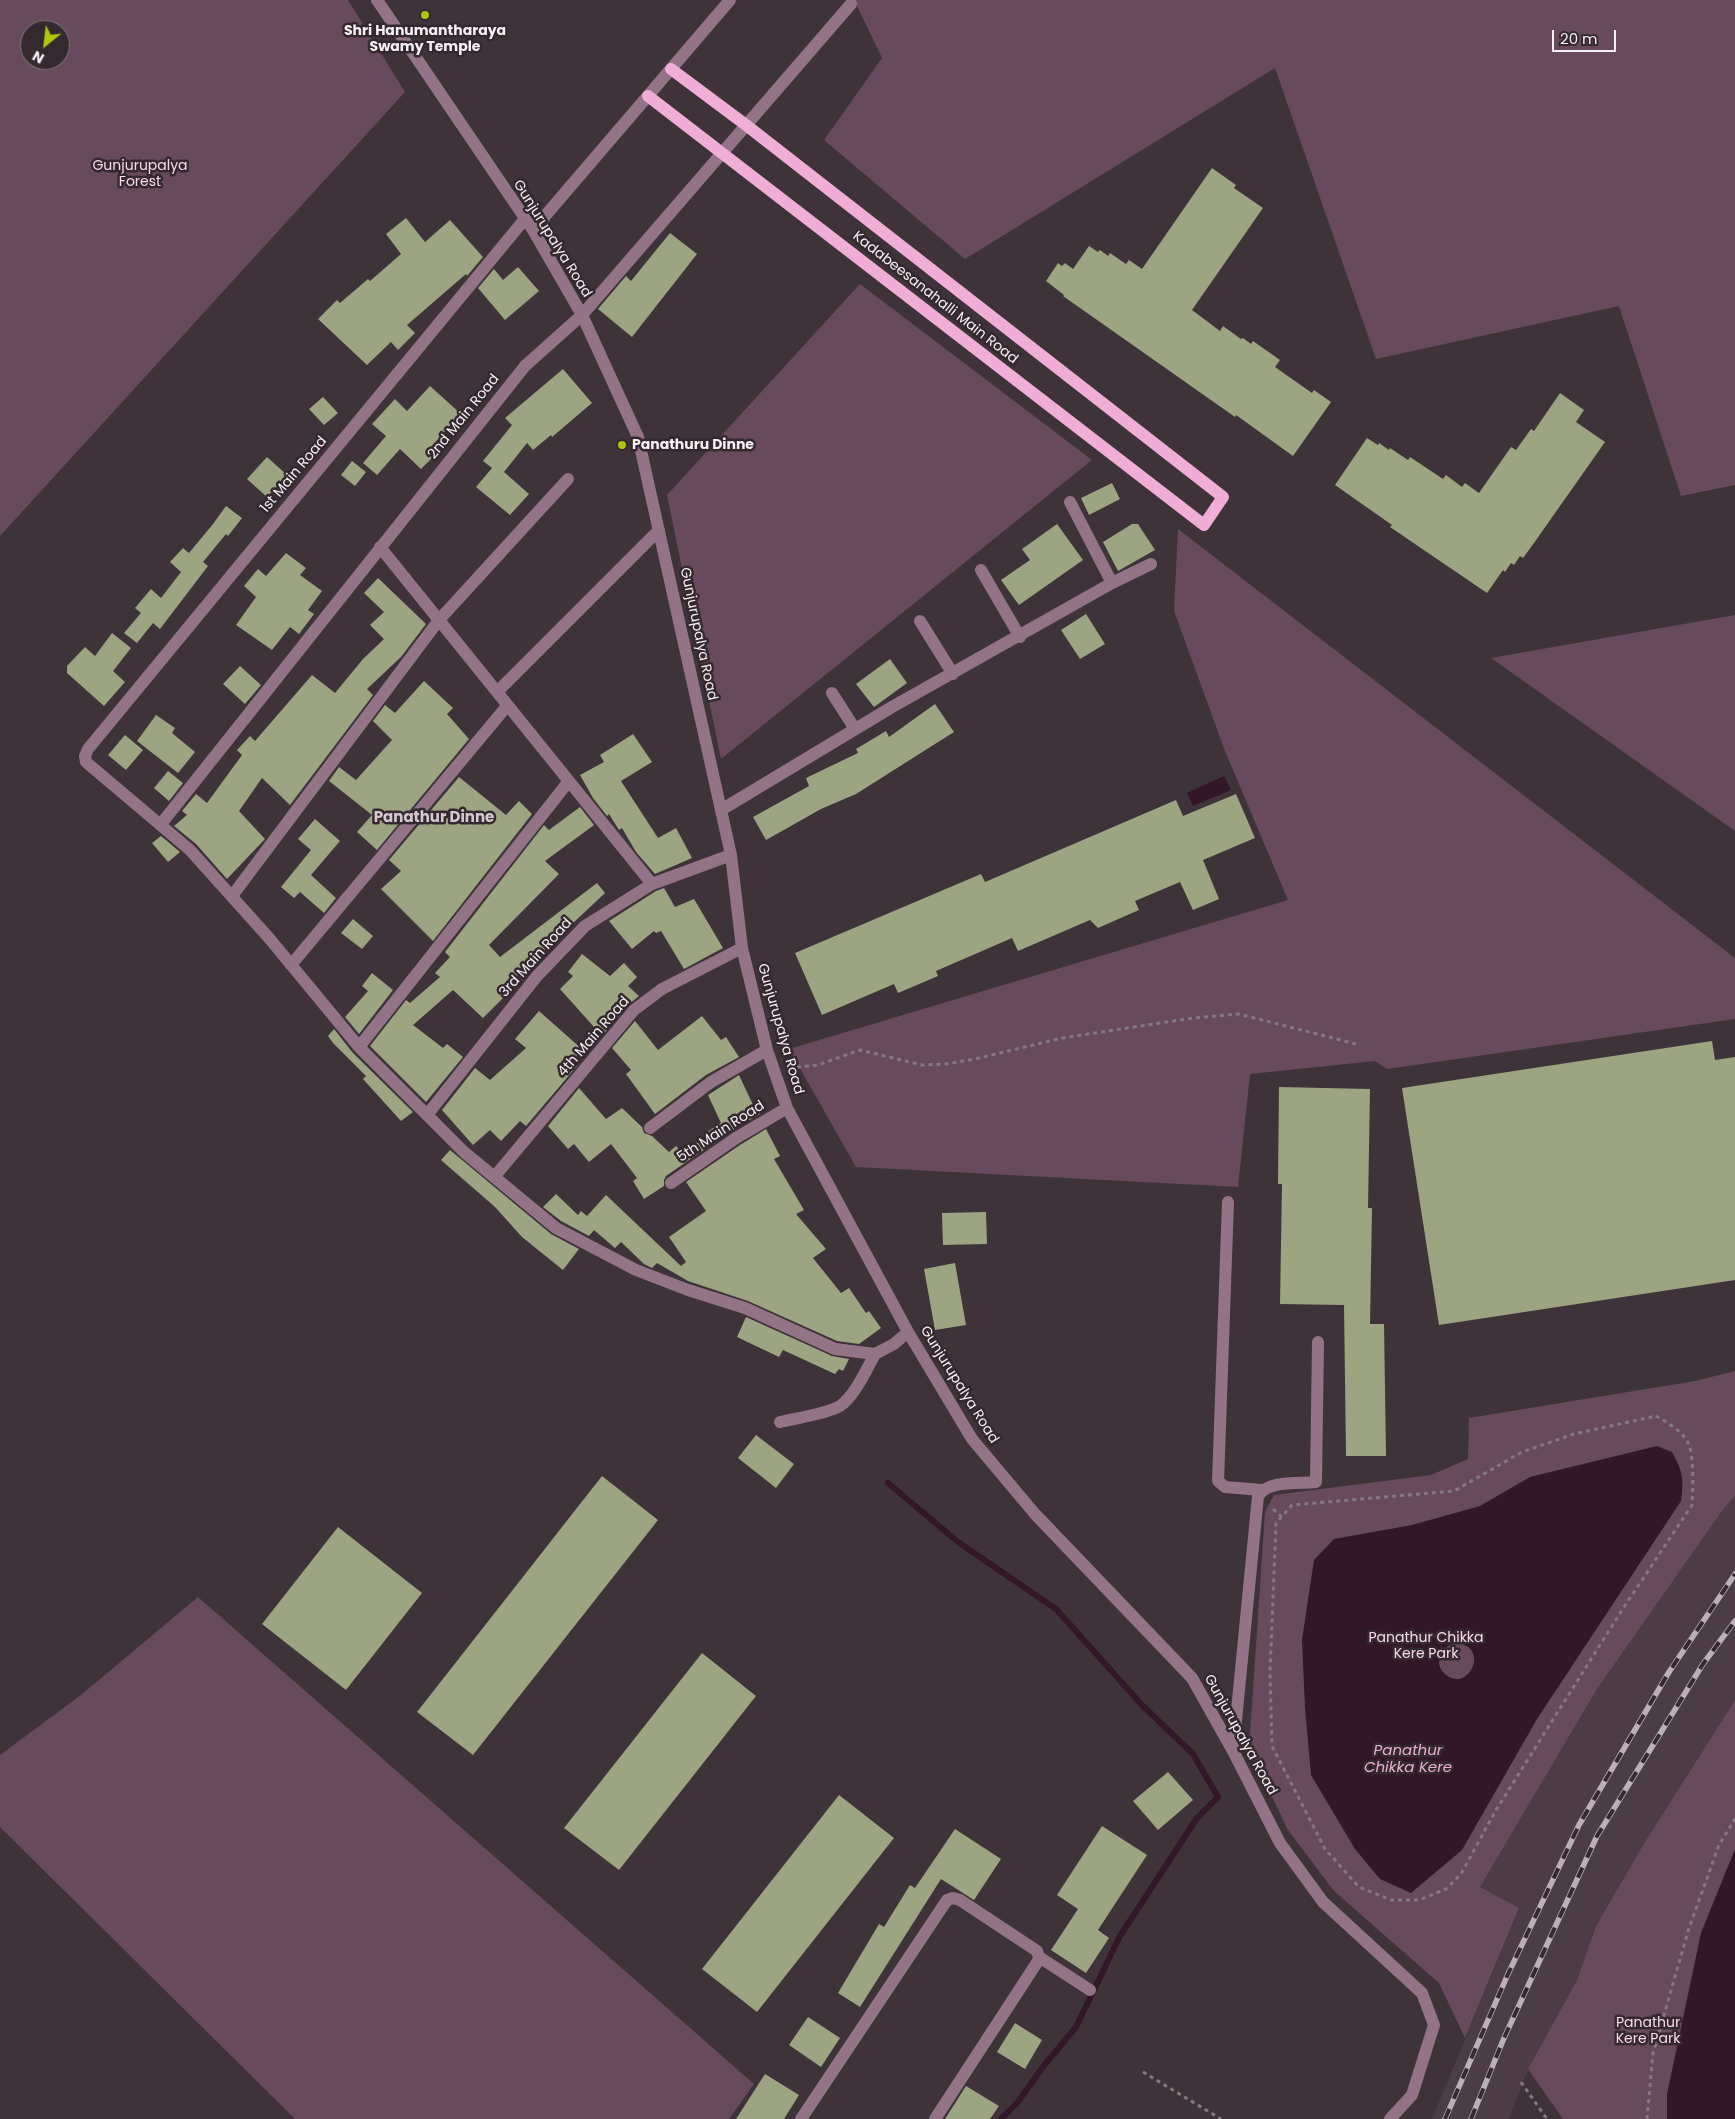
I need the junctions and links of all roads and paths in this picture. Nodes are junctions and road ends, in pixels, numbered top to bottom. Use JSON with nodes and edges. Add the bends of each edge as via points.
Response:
{"nodes":[{"id":1,"x":377,"y":0,"type":"edge"},
{"id":2,"x":730,"y":0,"type":"edge"},
{"id":3,"x":851,"y":4,"type":"dead end"},
{"id":4,"x":671,"y":69,"type":"junction"},
{"id":5,"x":648,"y":96,"type":"junction"},
{"id":6,"x":746,"y":126,"type":"junction"},
{"id":7,"x":723,"y":152,"type":"junction"},
{"id":8,"x":529,"y":225,"type":"junction"},
{"id":9,"x":582,"y":315,"type":"junction"},
{"id":10,"x":568,"y":479,"type":"dead end"},
{"id":11,"x":1070,"y":502,"type":"dead end"},
{"id":12,"x":660,"y":530,"type":"junction"},
{"id":13,"x":380,"y":547,"type":"junction"},
{"id":14,"x":1151,"y":564,"type":"dead end"},
{"id":15,"x":981,"y":570,"type":"dead end"},
{"id":16,"x":1112,"y":584,"type":"junction"},
{"id":17,"x":439,"y":620,"type":"junction"},
{"id":18,"x":920,"y":621,"type":"dead end"},
{"id":19,"x":1020,"y":637,"type":"junction"},
{"id":20,"x":952,"y":674,"type":"junction"},
{"id":21,"x":497,"y":692,"type":"junction"},
{"id":22,"x":832,"y":693,"type":"dead end"},
{"id":23,"x":507,"y":706,"type":"junction"},
{"id":24,"x":855,"y":729,"type":"junction"},
{"id":25,"x":569,"y":781,"type":"junction"},
{"id":26,"x":721,"y":810,"type":"junction"},
{"id":27,"x":161,"y":824,"type":"junction"},
{"id":28,"x":731,"y":855,"type":"junction"},
{"id":29,"x":652,"y":884,"type":"junction"},
{"id":30,"x":232,"y":896,"type":"junction"},
{"id":31,"x":742,"y":948,"type":"junction"},
{"id":32,"x":292,"y":966,"type":"junction"},
{"id":33,"x":1360,"y":1045,"type":"dead end"},
{"id":34,"x":359,"y":1047,"type":"junction"},
{"id":35,"x":767,"y":1050,"type":"junction"},
{"id":36,"x":774,"y":1071,"type":"junction"},
{"id":37,"x":787,"y":1108,"type":"junction"},
{"id":38,"x":427,"y":1115,"type":"junction"},
{"id":39,"x":650,"y":1128,"type":"dead end"},
{"id":40,"x":495,"y":1176,"type":"junction"},
{"id":41,"x":671,"y":1183,"type":"dead end"},
{"id":42,"x":1228,"y":1202,"type":"dead end"},
{"id":43,"x":908,"y":1332,"type":"junction"},
{"id":44,"x":1318,"y":1342,"type":"dead end"},
{"id":45,"x":875,"y":1354,"type":"junction"},
{"id":46,"x":780,"y":1422,"type":"dead end"},
{"id":47,"x":1262,"y":1490,"type":"junction"},
{"id":48,"x":1292,"y":1505,"type":"joint"},
{"id":49,"x":1233,"y":1751,"type":"junction"},
{"id":50,"x":1735,"y":1819,"type":"edge"},
{"id":51,"x":1038,"y":1956,"type":"junction"},
{"id":52,"x":1090,"y":1990,"type":"dead end"},
{"id":53,"x":1143,"y":2072,"type":"dead end"},
{"id":54,"x":1521,"y":2082,"type":"dead end"},
{"id":55,"x":801,"y":2119,"type":"edge"},
{"id":56,"x":935,"y":2119,"type":"edge"},
{"id":57,"x":1221,"y":2119,"type":"edge"},
{"id":58,"x":1390,"y":2119,"type":"edge"},
{"id":59,"x":1547,"y":2119,"type":"edge"},
{"id":60,"x":1647,"y":2119,"type":"edge"}],
"edges":[{"from":1,"to":8,"type":"street","name":"Gunjurupalya Road"},
{"from":2,"to":4,"type":"street","name":"1st Main Road"},
{"from":3,"to":6,"type":"street","name":"2nd Main Road"},
{"from":4,"to":5,"type":"street","name":"1st Main Road"},
{"from":4,"to":6,"type":"main road","name":"Kadabeesanahalli Main Road"},
{"from":5,"to":7,"type":"main road","name":"Kadabeesanahalli Main Road"},
{"from":5,"to":8,"type":"street","name":"1st Main Road"},
{"from":6,"to":7,"type":"street","name":"2nd Main Road"},
{"from":6,"to":7,"type":"main road","name":"Kadabeesanahalli Main Road","via":[[1223,497],[1204,525]]},
{"from":7,"to":9,"type":"street","name":"2nd Main Road"},
{"from":8,"to":9,"type":"street","name":"Gunjurupalya Road"},
{"from":8,"to":27,"type":"street","name":"1st Main Road","via":[[88,749],[86,762]]},
{"from":9,"to":12,"type":"street","name":"Gunjurupalya Road","via":[[638,437]]},
{"from":9,"to":13,"type":"street","name":"2nd Main Road","via":[[524,366]]},
{"from":10,"to":17,"type":"street"},
{"from":11,"to":16,"type":"street"},
{"from":12,"to":21,"type":"street"},
{"from":12,"to":26,"type":"street","name":"Gunjurupalya Road"},
{"from":13,"to":17,"type":"street"},
{"from":13,"to":27,"type":"street","name":"2nd Main Road"},
{"from":14,"to":16,"type":"street"},
{"from":15,"to":19,"type":"street"},
{"from":16,"to":19,"type":"street"},
{"from":17,"to":21,"type":"street"},
{"from":17,"to":30,"type":"street"},
{"from":18,"to":20,"type":"street"},
{"from":19,"to":20,"type":"street"},
{"from":20,"to":24,"type":"street"},
{"from":21,"to":23,"type":"street"},
{"from":22,"to":24,"type":"street"},
{"from":23,"to":25,"type":"street"},
{"from":23,"to":32,"type":"street"},
{"from":24,"to":26,"type":"street"},
{"from":25,"to":29,"type":"street"},
{"from":25,"to":34,"type":"street"},
{"from":26,"to":28,"type":"street","name":"Gunjurupalya Road"},
{"from":27,"to":30,"type":"street"},
{"from":28,"to":29,"type":"street","name":"3rd Main Road"},
{"from":28,"to":31,"type":"street","name":"Gunjurupalya Road"},
{"from":29,"to":38,"type":"street","name":"3rd Main Road","via":[[585,926],[537,976]]},
{"from":30,"to":32,"type":"street"},
{"from":31,"to":35,"type":"street","name":"Gunjurupalya Road"},
{"from":31,"to":40,"type":"street","name":"4th Main Road","via":[[662,989],[634,1010]]},
{"from":32,"to":34,"type":"street"},
{"from":33,"to":36,"type":"path","via":[[1239,1014],[1062,1038],[946,1064],[922,1064],[860,1050],[818,1064]]},
{"from":34,"to":38,"type":"street"},
{"from":35,"to":36,"type":"street","name":"Gunjurupalya Road"},
{"from":35,"to":39,"type":"street","via":[[712,1082]]},
{"from":36,"to":37,"type":"street","name":"Gunjurupalya Road"},
{"from":37,"to":41,"type":"street","name":"5th Main Road"},
{"from":37,"to":43,"type":"street","name":"Gunjurupalya Road"},
{"from":38,"to":40,"type":"street","via":[[464,1152]]},
{"from":40,"to":45,"type":"street","via":[[556,1228],[636,1270],[745,1308],[835,1350]]},
{"from":42,"to":47,"type":"street","via":[[1218,1481],[1225,1487]]},
{"from":43,"to":45,"type":"street"},
{"from":43,"to":49,"type":"street","name":"Gunjurupalya Road","via":[[972,1439],[1035,1514],[1192,1678]]},
{"from":44,"to":47,"type":"street","via":[[1316,1482],[1271,1486]]},
{"from":45,"to":46,"type":"street","via":[[840,1406]]},
{"from":47,"to":49,"type":"street","via":[[1258,1496]]},
{"from":48,"to":48,"type":"path","via":[[1454,1491],[1522,1452],[1574,1434],[1656,1416],[1671,1424],[1689,1444],[1694,1486],[1692,1505],[1496,1810],[1461,1874],[1446,1889],[1419,1900],[1391,1900],[1359,1887],[1325,1849],[1272,1746],[1270,1673],[1276,1523]]},
{"from":49,"to":58,"type":"street","name":"Gunjurupalya Road","via":[[1280,1842],[1323,1902],[1422,1993],[1434,2025],[1412,2095]]},
{"from":50,"to":60,"type":"path","via":[[1719,1845],[1689,1928],[1653,2053]]},
{"from":51,"to":52,"type":"street"},
{"from":51,"to":55,"type":"street","via":[[1037,1951],[960,1900],[946,1900]]},
{"from":51,"to":56,"type":"street","via":[[1038,1961]]},
{"from":53,"to":57,"type":"path"},
{"from":54,"to":59,"type":"path"}]}
